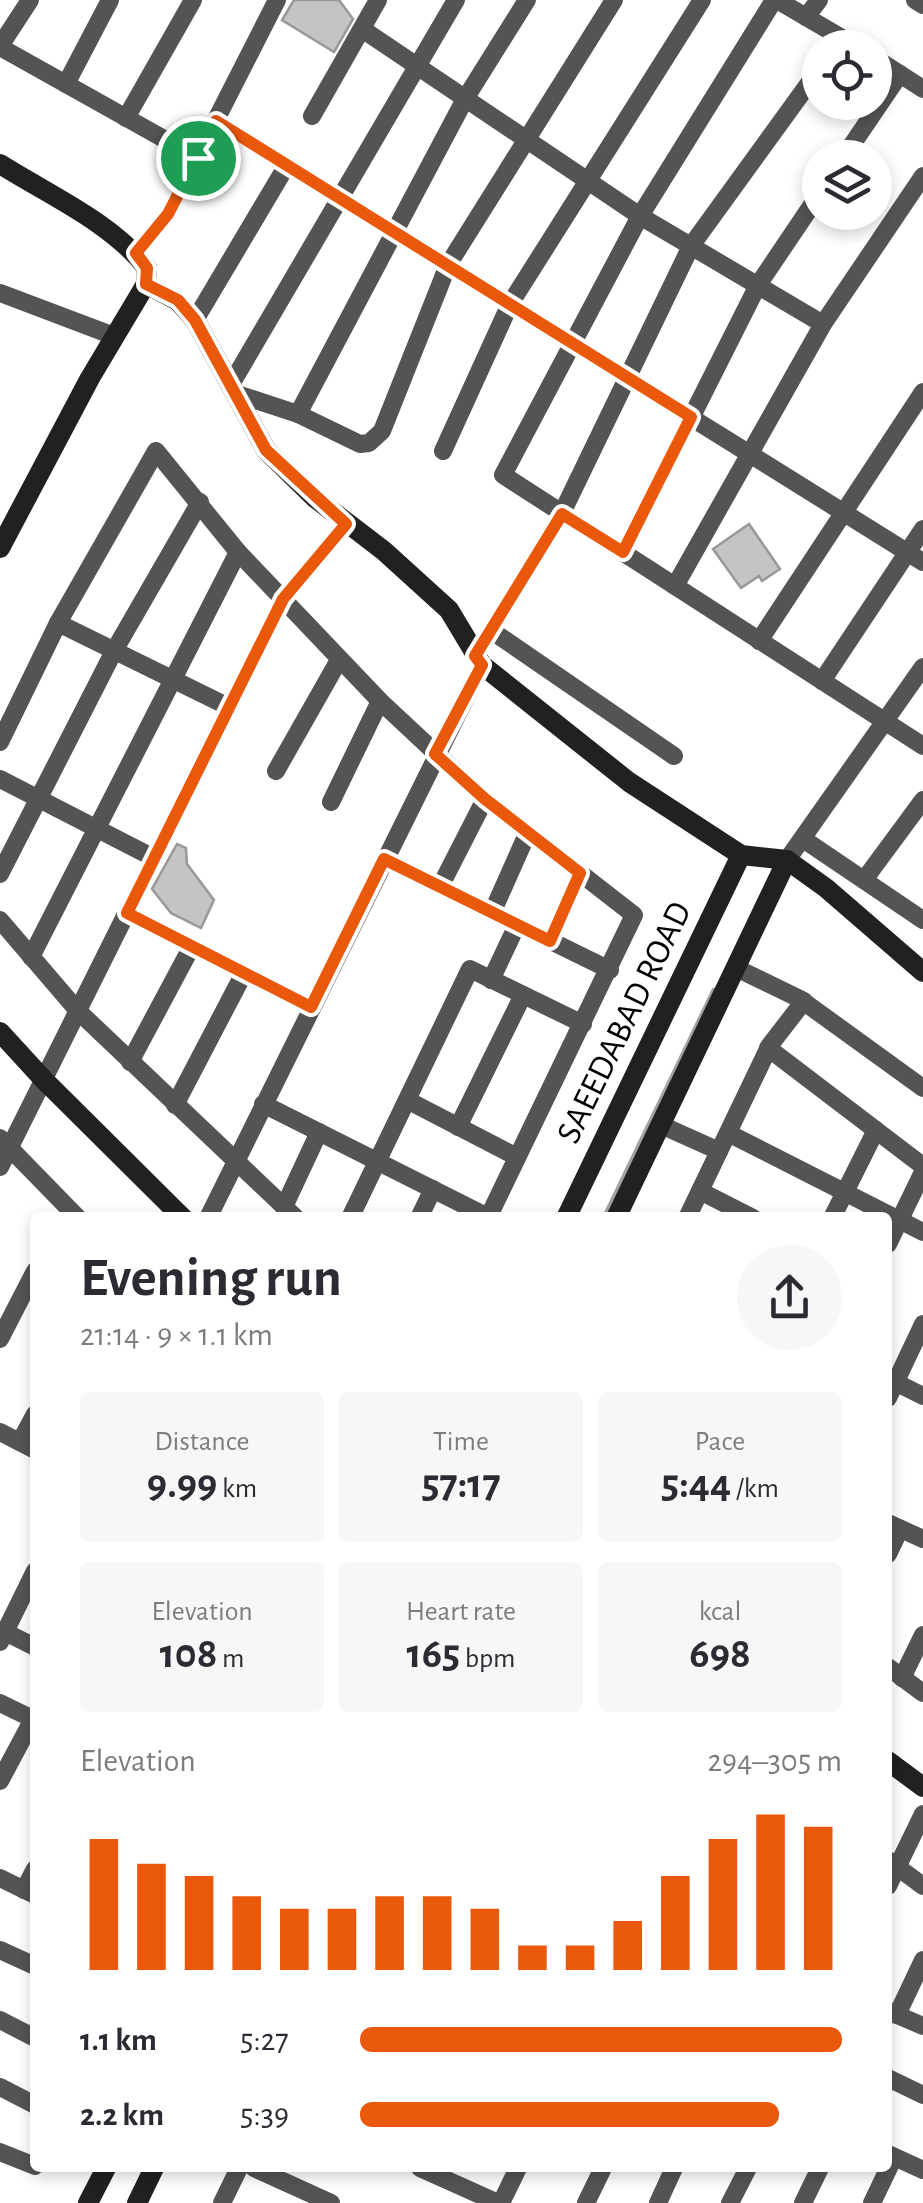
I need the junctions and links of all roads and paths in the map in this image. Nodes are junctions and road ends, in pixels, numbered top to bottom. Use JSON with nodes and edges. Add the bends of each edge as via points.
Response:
{"nodes":[{"id":1,"x":30,"y":0,"type":"edge"},
{"id":2,"x":110,"y":0,"type":"edge"},
{"id":3,"x":193,"y":0,"type":"edge"},
{"id":4,"x":278,"y":0,"type":"edge"},
{"id":5,"x":378,"y":0,"type":"edge"},
{"id":6,"x":456,"y":0,"type":"edge"},
{"id":7,"x":527,"y":0,"type":"edge"},
{"id":8,"x":614,"y":0,"type":"edge"},
{"id":9,"x":702,"y":0,"type":"edge"},
{"id":10,"x":775,"y":0,"type":"edge"},
{"id":11,"x":820,"y":0,"type":"edge"},
{"id":12,"x":916,"y":0,"type":"edge"},
{"id":13,"x":923,"y":5,"type":"edge"},
{"id":14,"x":806,"y":16,"type":"junction"},
{"id":15,"x":362,"y":29,"type":"junction"},
{"id":16,"x":826,"y":30,"type":"edge"},
{"id":17,"x":0,"y":47,"type":"edge"},
{"id":18,"x":418,"y":67,"type":"junction"},
{"id":19,"x":892,"y":69,"type":"edge"},
{"id":20,"x":900,"y":74,"type":"junction"},
{"id":21,"x":66,"y":84,"type":"junction"},
{"id":22,"x":923,"y":89,"type":"edge"},
{"id":23,"x":802,"y":93,"type":"edge"},
{"id":24,"x":465,"y":98,"type":"junction"},
{"id":25,"x":312,"y":116,"type":"dead end"},
{"id":26,"x":126,"y":118,"type":"junction"},
{"id":27,"x":216,"y":121,"type":"junction"},
{"id":28,"x":527,"y":140,"type":"junction"},
{"id":29,"x":856,"y":140,"type":"edge"},
{"id":30,"x":198,"y":158,"type":"junction"},
{"id":31,"x":0,"y":164,"type":"edge"},
{"id":32,"x":286,"y":165,"type":"junction"},
{"id":33,"x":923,"y":176,"type":"edge"},
{"id":34,"x":586,"y":180,"type":"junction"},
{"id":35,"x":340,"y":198,"type":"junction"},
{"id":36,"x":640,"y":216,"type":"junction"},
{"id":37,"x":802,"y":219,"type":"edge"},
{"id":38,"x":394,"y":232,"type":"junction"},
{"id":39,"x":692,"y":246,"type":"junction"},
{"id":40,"x":136,"y":253,"type":"junction"},
{"id":41,"x":448,"y":266,"type":"junction"},
{"id":42,"x":146,"y":284,"type":"junction"},
{"id":43,"x":758,"y":286,"type":"junction"},
{"id":44,"x":0,"y":293,"type":"edge"},
{"id":45,"x":510,"y":304,"type":"junction"},
{"id":46,"x":195,"y":320,"type":"junction"},
{"id":47,"x":823,"y":324,"type":"junction"},
{"id":48,"x":114,"y":336,"type":"junction"},
{"id":49,"x":572,"y":343,"type":"junction"},
{"id":50,"x":628,"y":378,"type":"junction"},
{"id":51,"x":232,"y":390,"type":"junction"},
{"id":52,"x":923,"y":392,"type":"edge"},
{"id":53,"x":298,"y":414,"type":"junction"},
{"id":54,"x":691,"y":417,"type":"junction"},
{"id":55,"x":443,"y":451,"type":"dead end"},
{"id":56,"x":750,"y":454,"type":"junction"},
{"id":57,"x":200,"y":502,"type":"junction"},
{"id":58,"x":844,"y":512,"type":"junction"},
{"id":59,"x":562,"y":514,"type":"junction"},
{"id":60,"x":346,"y":524,"type":"junction"},
{"id":61,"x":923,"y":529,"type":"edge"},
{"id":62,"x":0,"y":548,"type":"edge"},
{"id":63,"x":238,"y":552,"type":"junction"},
{"id":64,"x":623,"y":552,"type":"junction"},
{"id":65,"x":915,"y":557,"type":"edge"},
{"id":66,"x":675,"y":586,"type":"junction"},
{"id":67,"x":283,"y":599,"type":"junction"},
{"id":68,"x":58,"y":623,"type":"junction"},
{"id":69,"x":492,"y":630,"type":"junction"},
{"id":70,"x":759,"y":640,"type":"junction"},
{"id":71,"x":114,"y":651,"type":"junction"},
{"id":72,"x":340,"y":660,"type":"junction"},
{"id":73,"x":478,"y":661,"type":"junction"},
{"id":74,"x":923,"y":667,"type":"edge"},
{"id":75,"x":172,"y":679,"type":"junction"},
{"id":76,"x":822,"y":681,"type":"junction"},
{"id":77,"x":380,"y":701,"type":"junction"},
{"id":78,"x":228,"y":707,"type":"junction"},
{"id":79,"x":885,"y":722,"type":"junction"},
{"id":80,"x":0,"y":742,"type":"edge"},
{"id":81,"x":923,"y":746,"type":"edge"},
{"id":82,"x":435,"y":754,"type":"junction"},
{"id":83,"x":674,"y":756,"type":"dead end"},
{"id":84,"x":276,"y":772,"type":"dead end"},
{"id":85,"x":0,"y":779,"type":"edge"},
{"id":86,"x":39,"y":798,"type":"junction"},
{"id":87,"x":485,"y":799,"type":"junction"},
{"id":88,"x":923,"y":800,"type":"edge"},
{"id":89,"x":331,"y":802,"type":"dead end"},
{"id":90,"x":97,"y":828,"type":"junction"},
{"id":91,"x":528,"y":832,"type":"junction"},
{"id":92,"x":803,"y":840,"type":"junction"},
{"id":93,"x":741,"y":855,"type":"junction"},
{"id":94,"x":154,"y":858,"type":"junction"},
{"id":95,"x":384,"y":859,"type":"junction"},
{"id":96,"x":787,"y":860,"type":"junction"},
{"id":97,"x":580,"y":873,"type":"junction"},
{"id":98,"x":0,"y":874,"type":"edge"},
{"id":99,"x":864,"y":880,"type":"junction"},
{"id":100,"x":440,"y":887,"type":"junction"},
{"id":101,"x":127,"y":913,"type":"junction"},
{"id":102,"x":492,"y":913,"type":"junction"},
{"id":103,"x":0,"y":920,"type":"edge"},
{"id":104,"x":923,"y":920,"type":"edge"},
{"id":105,"x":518,"y":925,"type":"junction"},
{"id":106,"x":550,"y":941,"type":"junction"},
{"id":107,"x":192,"y":946,"type":"junction"},
{"id":108,"x":32,"y":957,"type":"junction"},
{"id":109,"x":736,"y":968,"type":"junction"},
{"id":110,"x":610,"y":970,"type":"junction"},
{"id":111,"x":923,"y":972,"type":"edge"},
{"id":112,"x":244,"y":973,"type":"junction"},
{"id":113,"x":492,"y":980,"type":"junction"},
{"id":114,"x":523,"y":995,"type":"junction"},
{"id":115,"x":804,"y":1002,"type":"junction"},
{"id":116,"x":311,"y":1007,"type":"junction"},
{"id":117,"x":78,"y":1011,"type":"junction"},
{"id":118,"x":583,"y":1024,"type":"junction"},
{"id":119,"x":0,"y":1032,"type":"edge"},
{"id":120,"x":768,"y":1048,"type":"junction"},
{"id":121,"x":130,"y":1062,"type":"junction"},
{"id":122,"x":44,"y":1080,"type":"junction"},
{"id":123,"x":923,"y":1088,"type":"edge"},
{"id":124,"x":407,"y":1100,"type":"junction"},
{"id":125,"x":263,"y":1104,"type":"junction"},
{"id":126,"x":175,"y":1105,"type":"junction"},
{"id":127,"x":661,"y":1125,"type":"junction"},
{"id":128,"x":458,"y":1126,"type":"junction"},
{"id":129,"x":876,"y":1130,"type":"junction"},
{"id":130,"x":319,"y":1132,"type":"junction"},
{"id":131,"x":728,"y":1133,"type":"junction"},
{"id":132,"x":5,"y":1143,"type":"edge"},
{"id":133,"x":719,"y":1151,"type":"junction"},
{"id":134,"x":518,"y":1158,"type":"junction"},
{"id":135,"x":236,"y":1161,"type":"junction"},
{"id":136,"x":378,"y":1162,"type":"junction"},
{"id":137,"x":0,"y":1167,"type":"edge"},
{"id":138,"x":923,"y":1169,"type":"edge"},
{"id":139,"x":433,"y":1189,"type":"junction"},
{"id":140,"x":700,"y":1191,"type":"junction"},
{"id":141,"x":844,"y":1192,"type":"junction"},
{"id":142,"x":68,"y":1212,"type":"edge"},
{"id":143,"x":176,"y":1212,"type":"edge"},
{"id":144,"x":211,"y":1212,"type":"edge"},
{"id":145,"x":290,"y":1212,"type":"edge"},
{"id":146,"x":353,"y":1212,"type":"edge"},
{"id":147,"x":422,"y":1212,"type":"edge"},
{"id":148,"x":478,"y":1212,"type":"edge"},
{"id":149,"x":491,"y":1212,"type":"edge"},
{"id":150,"x":569,"y":1212,"type":"edge"},
{"id":151,"x":619,"y":1212,"type":"edge"},
{"id":152,"x":690,"y":1212,"type":"edge"},
{"id":153,"x":741,"y":1212,"type":"edge"},
{"id":154,"x":835,"y":1212,"type":"edge"},
{"id":155,"x":883,"y":1212,"type":"edge"},
{"id":156,"x":892,"y":1216,"type":"edge"},
{"id":157,"x":899,"y":1220,"type":"junction"},
{"id":158,"x":923,"y":1232,"type":"edge"},
{"id":159,"x":892,"y":1235,"type":"edge"},
{"id":160,"x":30,"y":1281,"type":"edge"},
{"id":161,"x":920,"y":1336,"type":"edge"},
{"id":162,"x":0,"y":1339,"type":"edge"},
{"id":163,"x":892,"y":1388,"type":"edge"},
{"id":164,"x":892,"y":1390,"type":"edge"},
{"id":165,"x":923,"y":1396,"type":"edge"},
{"id":166,"x":0,"y":1432,"type":"edge"},
{"id":167,"x":28,"y":1446,"type":"edge"},
{"id":168,"x":910,"y":1529,"type":"edge"},
{"id":169,"x":892,"y":1549,"type":"edge"},
{"id":170,"x":30,"y":1580,"type":"edge"},
{"id":171,"x":923,"y":1635,"type":"edge"},
{"id":172,"x":2,"y":1637,"type":"edge"},
{"id":173,"x":30,"y":1645,"type":"edge"},
{"id":174,"x":895,"y":1672,"type":"edge"},
{"id":175,"x":923,"y":1693,"type":"edge"},
{"id":176,"x":0,"y":1703,"type":"edge"},
{"id":177,"x":30,"y":1717,"type":"edge"},
{"id":178,"x":30,"y":1726,"type":"edge"},
{"id":179,"x":892,"y":1764,"type":"edge"},
{"id":180,"x":0,"y":1782,"type":"edge"},
{"id":181,"x":923,"y":1786,"type":"edge"},
{"id":182,"x":923,"y":1814,"type":"edge"},
{"id":183,"x":892,"y":1863,"type":"edge"},
{"id":184,"x":0,"y":1878,"type":"edge"},
{"id":185,"x":923,"y":1886,"type":"edge"},
{"id":186,"x":30,"y":1893,"type":"edge"},
{"id":187,"x":0,"y":1950,"type":"edge"},
{"id":188,"x":923,"y":1960,"type":"edge"},
{"id":189,"x":30,"y":1964,"type":"edge"},
{"id":190,"x":892,"y":2013,"type":"edge"},
{"id":191,"x":0,"y":2020,"type":"edge"},
{"id":192,"x":923,"y":2026,"type":"edge"},
{"id":193,"x":30,"y":2035,"type":"edge"},
{"id":194,"x":892,"y":2080,"type":"edge"},
{"id":195,"x":0,"y":2087,"type":"edge"},
{"id":196,"x":923,"y":2095,"type":"edge"},
{"id":197,"x":30,"y":2102,"type":"edge"},
{"id":198,"x":0,"y":2152,"type":"edge"},
{"id":199,"x":892,"y":2155,"type":"edge"},
{"id":200,"x":30,"y":2164,"type":"edge"},
{"id":201,"x":923,"y":2170,"type":"edge"},
{"id":202,"x":104,"y":2172,"type":"edge"},
{"id":203,"x":152,"y":2172,"type":"edge"},
{"id":204,"x":237,"y":2172,"type":"edge"},
{"id":205,"x":260,"y":2172,"type":"edge"},
{"id":206,"x":516,"y":2172,"type":"edge"},
{"id":207,"x":601,"y":2172,"type":"edge"},
{"id":208,"x":672,"y":2172,"type":"edge"},
{"id":209,"x":746,"y":2172,"type":"edge"},
{"id":210,"x":818,"y":2172,"type":"edge"},
{"id":211,"x":884,"y":2172,"type":"edge"},
{"id":212,"x":452,"y":2174,"type":"edge"},
{"id":213,"x":295,"y":2196,"type":"edge"},
{"id":214,"x":88,"y":2203,"type":"edge"},
{"id":215,"x":136,"y":2203,"type":"edge"},
{"id":216,"x":222,"y":2203,"type":"edge"},
{"id":217,"x":331,"y":2203,"type":"edge"},
{"id":218,"x":499,"y":2203,"type":"edge"},
{"id":219,"x":586,"y":2203,"type":"edge"},
{"id":220,"x":658,"y":2203,"type":"edge"},
{"id":221,"x":730,"y":2203,"type":"edge"},
{"id":222,"x":803,"y":2203,"type":"edge"},
{"id":223,"x":872,"y":2203,"type":"edge"}],
"edges":[{"from":1,"to":17,"type":"street"},
{"from":2,"to":21,"type":"street"},
{"from":3,"to":26,"type":"street"},
{"from":4,"to":27,"type":"street"},
{"from":5,"to":15,"type":"street"},
{"from":6,"to":18,"type":"street"},
{"from":7,"to":24,"type":"street"},
{"from":8,"to":28,"type":"street"},
{"from":9,"to":34,"type":"street"},
{"from":10,"to":14,"type":"street"},
{"from":10,"to":36,"type":"street"},
{"from":11,"to":14,"type":"street"},
{"from":12,"to":13,"type":"street"},
{"from":14,"to":16,"type":"street"},
{"from":15,"to":18,"type":"street"},
{"from":15,"to":25,"type":"street"},
{"from":17,"to":21,"type":"street"},
{"from":18,"to":24,"type":"street"},
{"from":18,"to":35,"type":"street"},
{"from":19,"to":20,"type":"street"},
{"from":20,"to":22,"type":"street"},
{"from":20,"to":29,"type":"street"},
{"from":21,"to":26,"type":"street"},
{"from":23,"to":39,"type":"street"},
{"from":24,"to":28,"type":"street"},
{"from":24,"to":38,"type":"street"},
{"from":26,"to":30,"type":"street"},
{"from":27,"to":30,"type":"street"},
{"from":27,"to":32,"type":"street"},
{"from":28,"to":34,"type":"street"},
{"from":28,"to":41,"type":"street"},
{"from":30,"to":40,"type":"street","via":[[168,214]]},
{"from":31,"to":40,"type":"street"},
{"from":32,"to":35,"type":"street"},
{"from":32,"to":46,"type":"street"},
{"from":33,"to":47,"type":"street"},
{"from":34,"to":36,"type":"street"},
{"from":34,"to":45,"type":"street"},
{"from":35,"to":38,"type":"street"},
{"from":35,"to":51,"type":"street"},
{"from":36,"to":39,"type":"street"},
{"from":36,"to":49,"type":"street"},
{"from":37,"to":43,"type":"street"},
{"from":38,"to":41,"type":"street"},
{"from":38,"to":53,"type":"street"},
{"from":39,"to":43,"type":"street"},
{"from":39,"to":50,"type":"street"},
{"from":40,"to":42,"type":"street","via":[[147,268]]},
{"from":41,"to":45,"type":"street"},
{"from":41,"to":53,"type":"street","via":[[382,431],[360,444]]},
{"from":42,"to":46,"type":"street","via":[[178,300]]},
{"from":42,"to":48,"type":"street"},
{"from":43,"to":47,"type":"street"},
{"from":43,"to":54,"type":"street"},
{"from":44,"to":48,"type":"street"},
{"from":45,"to":49,"type":"street"},
{"from":45,"to":55,"type":"street"},
{"from":46,"to":51,"type":"street"},
{"from":47,"to":56,"type":"street"},
{"from":48,"to":62,"type":"street"},
{"from":49,"to":50,"type":"street"},
{"from":49,"to":59,"type":"street","via":[[503,476]]},
{"from":50,"to":54,"type":"street"},
{"from":50,"to":59,"type":"street"},
{"from":51,"to":53,"type":"street"},
{"from":51,"to":60,"type":"street","via":[[266,450]]},
{"from":52,"to":58,"type":"street"},
{"from":54,"to":56,"type":"street"},
{"from":54,"to":64,"type":"street"},
{"from":56,"to":58,"type":"street"},
{"from":56,"to":66,"type":"street"},
{"from":57,"to":63,"type":"street"},
{"from":57,"to":68,"type":"street","via":[[156,452]]},
{"from":57,"to":71,"type":"street"},
{"from":58,"to":65,"type":"street"},
{"from":58,"to":70,"type":"street"},
{"from":59,"to":64,"type":"street"},
{"from":59,"to":69,"type":"street"},
{"from":60,"to":67,"type":"street"},
{"from":60,"to":73,"type":"street","via":[[449,610]]},
{"from":61,"to":65,"type":"street"},
{"from":63,"to":67,"type":"street"},
{"from":63,"to":75,"type":"street"},
{"from":64,"to":66,"type":"street"},
{"from":65,"to":76,"type":"street"},
{"from":66,"to":70,"type":"street"},
{"from":67,"to":72,"type":"street"},
{"from":67,"to":78,"type":"street"},
{"from":68,"to":71,"type":"street"},
{"from":68,"to":80,"type":"street"},
{"from":69,"to":73,"type":"street"},
{"from":69,"to":83,"type":"street"},
{"from":70,"to":76,"type":"street"},
{"from":71,"to":75,"type":"street"},
{"from":71,"to":86,"type":"street"},
{"from":72,"to":77,"type":"street"},
{"from":72,"to":84,"type":"street"},
{"from":73,"to":82,"type":"street"},
{"from":73,"to":93,"type":"street","via":[[628,782]]},
{"from":74,"to":79,"type":"street"},
{"from":75,"to":78,"type":"street"},
{"from":75,"to":90,"type":"street"},
{"from":76,"to":79,"type":"street"},
{"from":77,"to":82,"type":"street"},
{"from":77,"to":89,"type":"street"},
{"from":78,"to":94,"type":"street"},
{"from":79,"to":81,"type":"street"},
{"from":79,"to":92,"type":"street"},
{"from":82,"to":87,"type":"street"},
{"from":82,"to":95,"type":"street"},
{"from":85,"to":86,"type":"street"},
{"from":86,"to":90,"type":"street"},
{"from":86,"to":98,"type":"street"},
{"from":87,"to":91,"type":"street"},
{"from":87,"to":100,"type":"street"},
{"from":88,"to":99,"type":"street"},
{"from":90,"to":94,"type":"street"},
{"from":90,"to":108,"type":"street"},
{"from":91,"to":97,"type":"street"},
{"from":91,"to":102,"type":"street"},
{"from":92,"to":96,"type":"street"},
{"from":92,"to":99,"type":"street"},
{"from":93,"to":96,"type":"street"},
{"from":93,"to":150,"type":"street","name":"SAEEDABAD ROAD"},
{"from":94,"to":101,"type":"street"},
{"from":95,"to":100,"type":"street"},
{"from":95,"to":116,"type":"street"},
{"from":96,"to":109,"type":"street"},
{"from":96,"to":111,"type":"street"},
{"from":97,"to":106,"type":"street"},
{"from":97,"to":110,"type":"street","via":[[634,915]]},
{"from":99,"to":104,"type":"street"},
{"from":100,"to":102,"type":"street"},
{"from":101,"to":107,"type":"street"},
{"from":101,"to":117,"type":"street"},
{"from":102,"to":105,"type":"street"},
{"from":103,"to":108,"type":"street"},
{"from":105,"to":106,"type":"street"},
{"from":105,"to":113,"type":"street"},
{"from":106,"to":110,"type":"street"},
{"from":107,"to":112,"type":"street"},
{"from":107,"to":121,"type":"street"},
{"from":108,"to":117,"type":"street"},
{"from":109,"to":115,"type":"street"},
{"from":109,"to":127,"type":"street"},
{"from":110,"to":118,"type":"street"},
{"from":112,"to":116,"type":"street"},
{"from":112,"to":126,"type":"street"},
{"from":113,"to":114,"type":"street"},
{"from":113,"to":124,"type":"street","via":[[470,969]]},
{"from":114,"to":118,"type":"street"},
{"from":114,"to":128,"type":"street"},
{"from":115,"to":120,"type":"street"},
{"from":115,"to":123,"type":"street"},
{"from":116,"to":125,"type":"street"},
{"from":117,"to":121,"type":"street"},
{"from":117,"to":122,"type":"street"},
{"from":118,"to":134,"type":"street"},
{"from":119,"to":122,"type":"street"},
{"from":120,"to":129,"type":"street"},
{"from":120,"to":131,"type":"street"},
{"from":121,"to":126,"type":"street"},
{"from":122,"to":132,"type":"street"},
{"from":122,"to":143,"type":"street"},
{"from":124,"to":128,"type":"street"},
{"from":124,"to":136,"type":"street"},
{"from":125,"to":130,"type":"street"},
{"from":125,"to":135,"type":"street"},
{"from":126,"to":135,"type":"street"},
{"from":127,"to":133,"type":"street"},
{"from":127,"to":151,"type":"street"},
{"from":128,"to":134,"type":"street"},
{"from":129,"to":138,"type":"street"},
{"from":129,"to":141,"type":"street"},
{"from":130,"to":136,"type":"street"},
{"from":130,"to":145,"type":"street"},
{"from":131,"to":133,"type":"street"},
{"from":131,"to":141,"type":"street"},
{"from":132,"to":137,"type":"street"},
{"from":132,"to":142,"type":"street"},
{"from":133,"to":140,"type":"street"},
{"from":134,"to":149,"type":"street"},
{"from":135,"to":144,"type":"street"},
{"from":135,"to":145,"type":"street"},
{"from":136,"to":139,"type":"street"},
{"from":136,"to":146,"type":"street"},
{"from":138,"to":157,"type":"street"},
{"from":139,"to":147,"type":"street"},
{"from":139,"to":148,"type":"street"},
{"from":140,"to":152,"type":"street"},
{"from":140,"to":153,"type":"street"},
{"from":141,"to":154,"type":"street"},
{"from":141,"to":155,"type":"street"},
{"from":156,"to":157,"type":"street"},
{"from":157,"to":158,"type":"street"},
{"from":157,"to":159,"type":"street"},
{"from":160,"to":162,"type":"street"},
{"from":161,"to":163,"type":"street"},
{"from":164,"to":165,"type":"street"},
{"from":166,"to":167,"type":"street"},
{"from":168,"to":169,"type":"street"},
{"from":170,"to":172,"type":"street"},
{"from":171,"to":174,"type":"street"},
{"from":172,"to":173,"type":"street"},
{"from":174,"to":175,"type":"street"},
{"from":176,"to":177,"type":"street"},
{"from":178,"to":180,"type":"street"},
{"from":179,"to":181,"type":"street"},
{"from":182,"to":183,"type":"street"},
{"from":183,"to":185,"type":"street"},
{"from":184,"to":186,"type":"street"},
{"from":187,"to":189,"type":"street"},
{"from":188,"to":190,"type":"street"},
{"from":190,"to":192,"type":"street"},
{"from":191,"to":193,"type":"street"},
{"from":194,"to":196,"type":"street"},
{"from":195,"to":197,"type":"street"},
{"from":198,"to":200,"type":"street"},
{"from":199,"to":201,"type":"street"},
{"from":202,"to":214,"type":"street"},
{"from":203,"to":215,"type":"street"},
{"from":204,"to":216,"type":"street"},
{"from":205,"to":213,"type":"street"},
{"from":206,"to":218,"type":"street"},
{"from":207,"to":219,"type":"street"},
{"from":208,"to":220,"type":"street"},
{"from":209,"to":221,"type":"street"},
{"from":210,"to":222,"type":"street"},
{"from":211,"to":223,"type":"street"},
{"from":212,"to":218,"type":"street"},
{"from":213,"to":217,"type":"street"}]}
